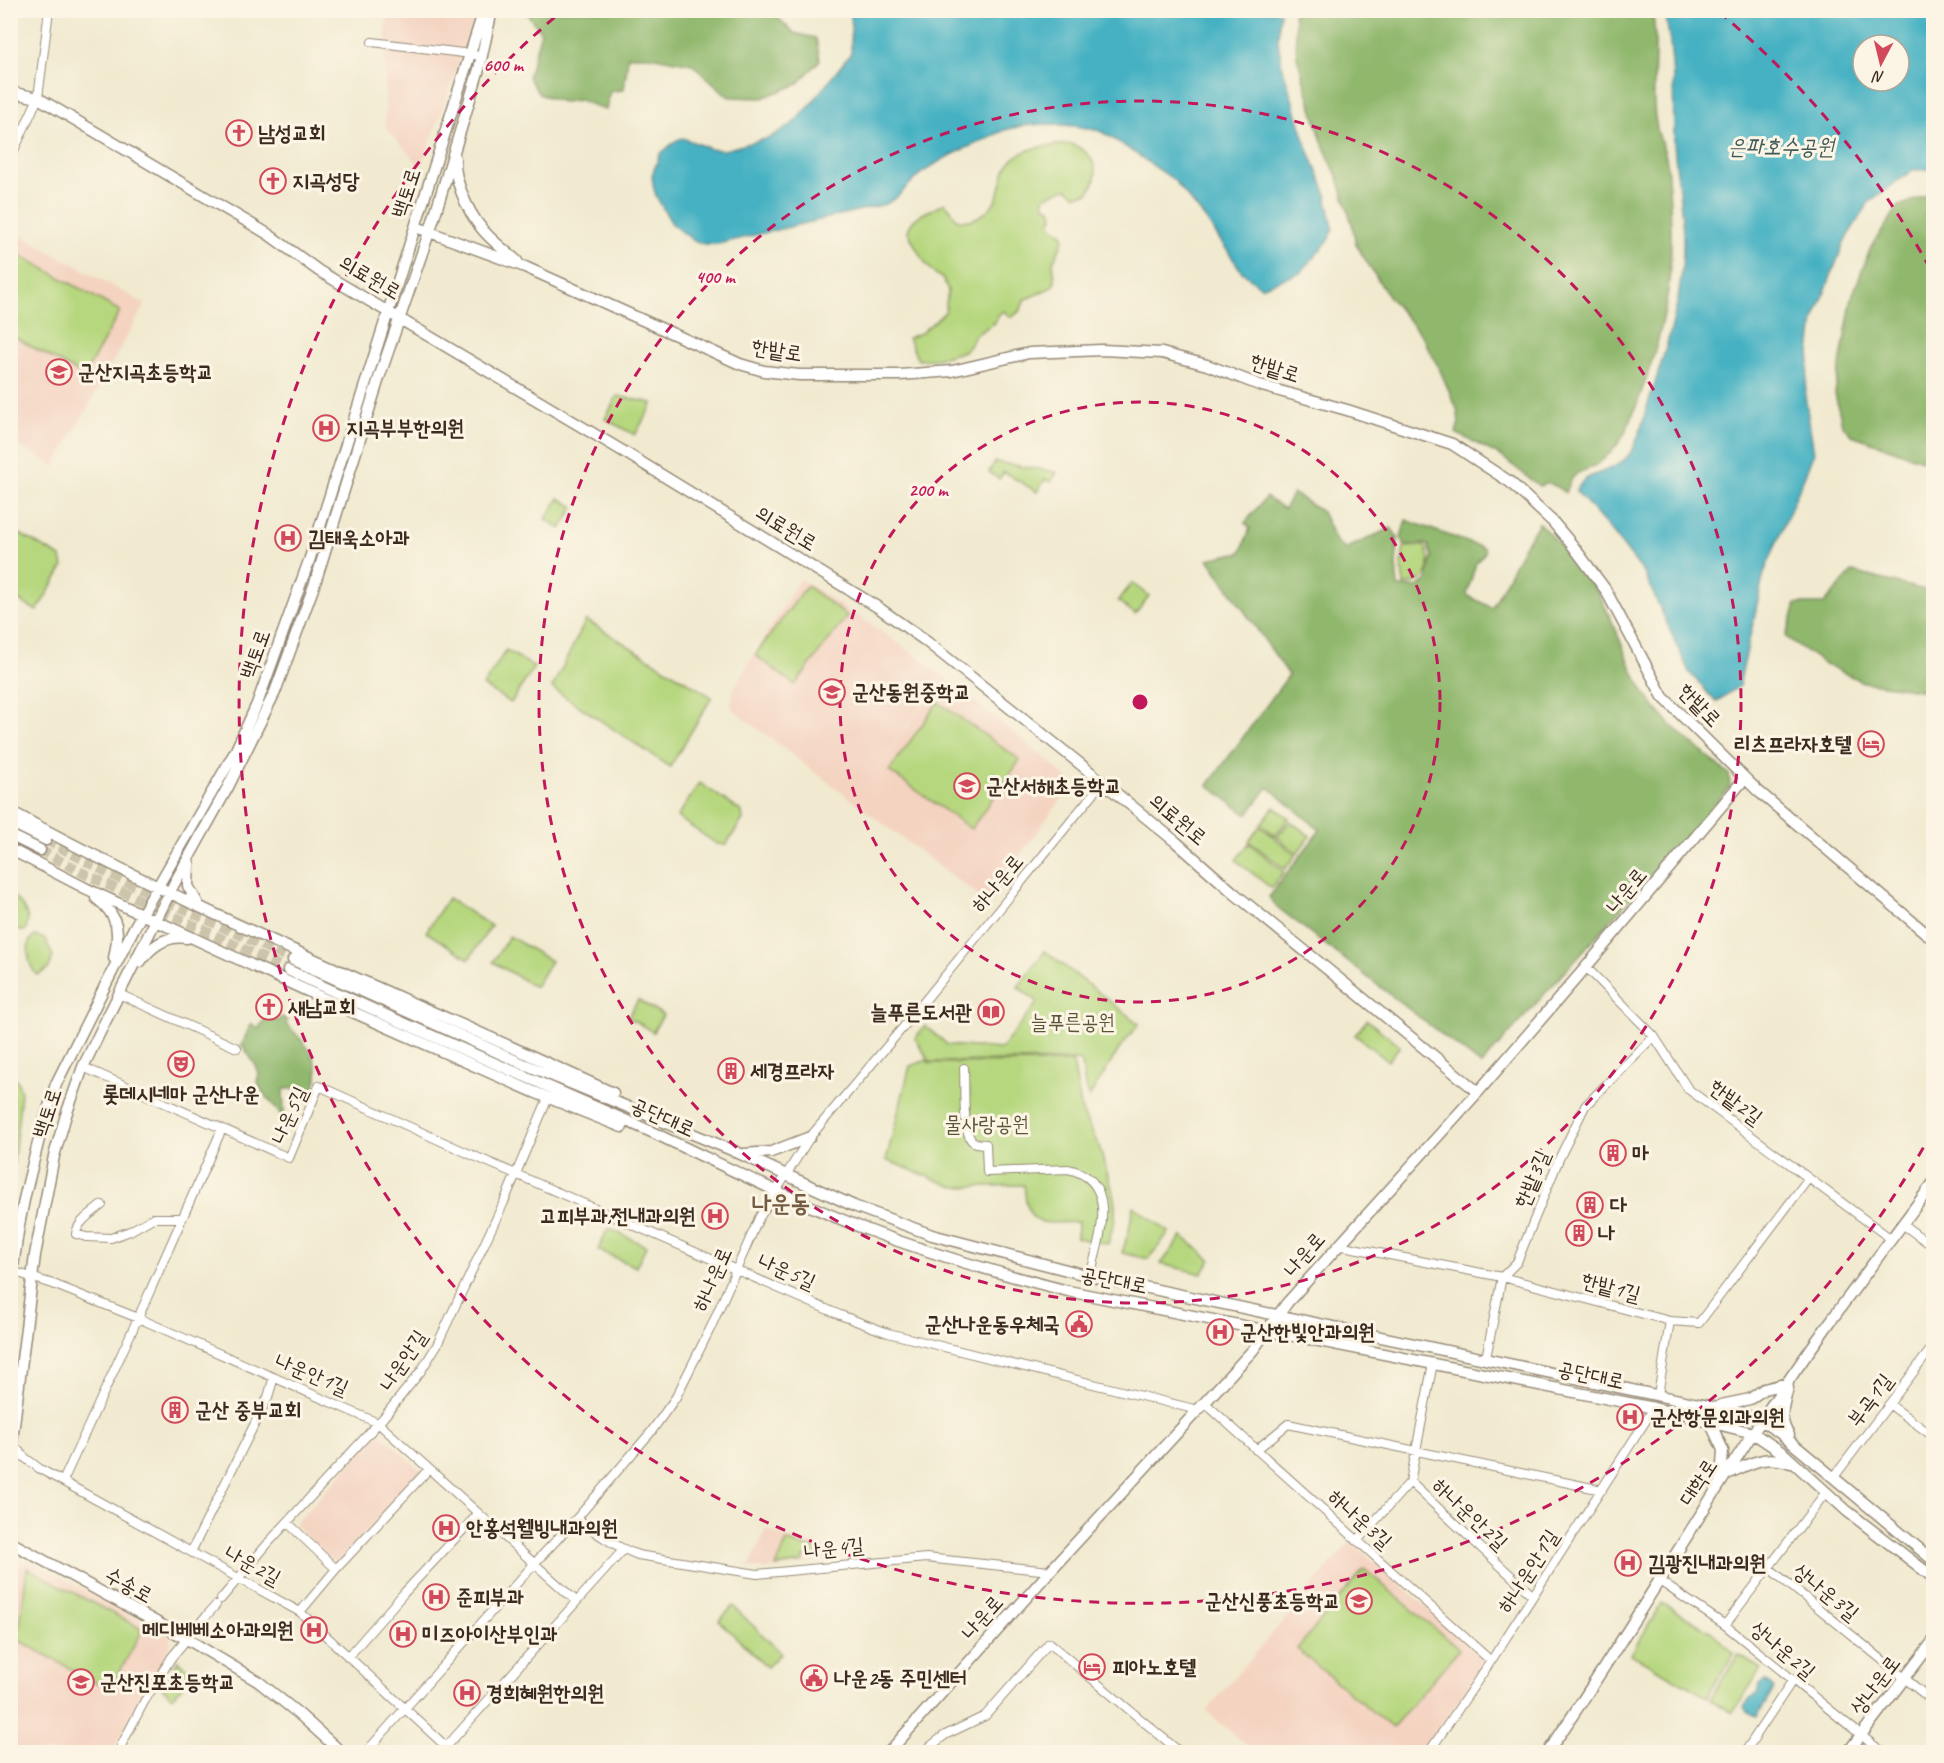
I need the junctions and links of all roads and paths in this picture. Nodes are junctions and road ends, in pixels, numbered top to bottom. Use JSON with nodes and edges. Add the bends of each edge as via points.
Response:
{"nodes":[{"id":1,"x":49,"y":10,"type":"edge"},
{"id":2,"x":484,"y":10,"type":"edge"},
{"id":3,"x":492,"y":10,"type":"edge"},
{"id":4,"x":372,"y":42,"type":"dead end"},
{"id":5,"x":476,"y":56,"type":"junction"},
{"id":6,"x":10,"y":92,"type":"edge"},
{"id":7,"x":38,"y":98,"type":"junction"},
{"id":8,"x":457,"y":141,"type":"junction"},
{"id":9,"x":10,"y":159,"type":"edge"},
{"id":10,"x":416,"y":227,"type":"junction"},
{"id":11,"x":429,"y":231,"type":"junction"},
{"id":12,"x":525,"y":267,"type":"junction"},
{"id":13,"x":388,"y":310,"type":"junction"},
{"id":14,"x":400,"y":317,"type":"junction"},
{"id":15,"x":1745,"y":778,"type":"junction"},
{"id":16,"x":1102,"y":783,"type":"junction"},
{"id":17,"x":10,"y":811,"type":"edge"},
{"id":18,"x":10,"y":822,"type":"edge"},
{"id":19,"x":10,"y":835,"type":"edge"},
{"id":20,"x":198,"y":841,"type":"junction"},
{"id":21,"x":10,"y":849,"type":"edge"},
{"id":22,"x":60,"y":875,"type":"junction"},
{"id":23,"x":158,"y":887,"type":"junction"},
{"id":24,"x":170,"y":893,"type":"junction"},
{"id":25,"x":211,"y":912,"type":"junction"},
{"id":26,"x":142,"y":915,"type":"junction"},
{"id":27,"x":156,"y":921,"type":"junction"},
{"id":28,"x":196,"y":939,"type":"junction"},
{"id":29,"x":1934,"y":940,"type":"edge"},
{"id":30,"x":1586,"y":967,"type":"junction"},
{"id":31,"x":111,"y":971,"type":"junction"},
{"id":32,"x":121,"y":990,"type":"junction"},
{"id":33,"x":1654,"y":1036,"type":"junction"},
{"id":34,"x":237,"y":1048,"type":"dead end"},
{"id":35,"x":83,"y":1067,"type":"junction"},
{"id":36,"x":964,"y":1068,"type":"dead end"},
{"id":37,"x":1478,"y":1092,"type":"junction"},
{"id":38,"x":548,"y":1098,"type":"junction"},
{"id":39,"x":222,"y":1129,"type":"junction"},
{"id":40,"x":810,"y":1137,"type":"junction"},
{"id":41,"x":734,"y":1151,"type":"junction"},
{"id":42,"x":697,"y":1153,"type":"junction"},
{"id":43,"x":516,"y":1173,"type":"junction"},
{"id":44,"x":786,"y":1175,"type":"junction"},
{"id":45,"x":1808,"y":1179,"type":"junction"},
{"id":46,"x":1934,"y":1182,"type":"edge"},
{"id":47,"x":777,"y":1191,"type":"junction"},
{"id":48,"x":102,"y":1205,"type":"dead end"},
{"id":49,"x":182,"y":1218,"type":"junction"},
{"id":50,"x":1902,"y":1224,"type":"junction"},
{"id":51,"x":1891,"y":1239,"type":"junction"},
{"id":52,"x":1338,"y":1245,"type":"junction"},
{"id":53,"x":1934,"y":1247,"type":"edge"},
{"id":54,"x":736,"y":1268,"type":"junction"},
{"id":55,"x":12,"y":1271,"type":"junction"},
{"id":56,"x":1090,"y":1276,"type":"junction"},
{"id":57,"x":1502,"y":1276,"type":"junction"},
{"id":58,"x":32,"y":1277,"type":"junction"},
{"id":59,"x":10,"y":1287,"type":"edge"},
{"id":60,"x":1277,"y":1316,"type":"junction"},
{"id":61,"x":138,"y":1318,"type":"junction"},
{"id":62,"x":1670,"y":1321,"type":"junction"},
{"id":63,"x":1268,"y":1330,"type":"junction"},
{"id":64,"x":1934,"y":1345,"type":"edge"},
{"id":65,"x":1486,"y":1358,"type":"junction"},
{"id":66,"x":1433,"y":1363,"type":"junction"},
{"id":67,"x":274,"y":1377,"type":"junction"},
{"id":68,"x":1790,"y":1379,"type":"junction"},
{"id":69,"x":1658,"y":1395,"type":"junction"},
{"id":70,"x":1889,"y":1404,"type":"junction"},
{"id":71,"x":1711,"y":1406,"type":"junction"},
{"id":72,"x":1202,"y":1407,"type":"junction"},
{"id":73,"x":1654,"y":1408,"type":"junction"},
{"id":74,"x":1709,"y":1420,"type":"junction"},
{"id":75,"x":1762,"y":1421,"type":"junction"},
{"id":76,"x":378,"y":1423,"type":"junction"},
{"id":77,"x":1753,"y":1433,"type":"junction"},
{"id":78,"x":1934,"y":1437,"type":"edge"},
{"id":79,"x":12,"y":1443,"type":"junction"},
{"id":80,"x":1796,"y":1446,"type":"junction"},
{"id":81,"x":1416,"y":1449,"type":"junction"},
{"id":82,"x":1256,"y":1450,"type":"junction"},
{"id":83,"x":10,"y":1457,"type":"edge"},
{"id":84,"x":1796,"y":1464,"type":"junction"},
{"id":85,"x":429,"y":1469,"type":"junction"},
{"id":86,"x":1834,"y":1477,"type":"junction"},
{"id":87,"x":1724,"y":1478,"type":"junction"},
{"id":88,"x":63,"y":1481,"type":"junction"},
{"id":89,"x":1410,"y":1482,"type":"junction"},
{"id":90,"x":1602,"y":1490,"type":"junction"},
{"id":91,"x":1826,"y":1492,"type":"junction"},
{"id":92,"x":478,"y":1514,"type":"junction"},
{"id":93,"x":577,"y":1518,"type":"junction"},
{"id":94,"x":288,"y":1523,"type":"junction"},
{"id":95,"x":1357,"y":1541,"type":"junction"},
{"id":96,"x":10,"y":1542,"type":"edge"},
{"id":97,"x":10,"y":1549,"type":"edge"},
{"id":98,"x":624,"y":1550,"type":"junction"},
{"id":99,"x":192,"y":1552,"type":"junction"},
{"id":100,"x":41,"y":1559,"type":"junction"},
{"id":101,"x":1934,"y":1561,"type":"edge"},
{"id":102,"x":534,"y":1564,"type":"junction"},
{"id":103,"x":1769,"y":1568,"type":"junction"},
{"id":104,"x":336,"y":1569,"type":"junction"},
{"id":105,"x":1050,"y":1571,"type":"junction"},
{"id":106,"x":239,"y":1577,"type":"junction"},
{"id":107,"x":1934,"y":1578,"type":"edge"},
{"id":108,"x":1658,"y":1580,"type":"junction"},
{"id":109,"x":1533,"y":1596,"type":"junction"},
{"id":110,"x":576,"y":1601,"type":"junction"},
{"id":111,"x":300,"y":1612,"type":"junction"},
{"id":112,"x":1725,"y":1625,"type":"junction"},
{"id":113,"x":187,"y":1639,"type":"junction"},
{"id":114,"x":1934,"y":1640,"type":"edge"},
{"id":115,"x":348,"y":1657,"type":"junction"},
{"id":116,"x":1491,"y":1661,"type":"junction"},
{"id":117,"x":1904,"y":1679,"type":"junction"},
{"id":118,"x":1792,"y":1681,"type":"junction"},
{"id":119,"x":1934,"y":1702,"type":"edge"},
{"id":120,"x":406,"y":1709,"type":"junction"},
{"id":121,"x":1861,"y":1736,"type":"junction"},
{"id":122,"x":449,"y":1750,"type":"edge"},
{"id":123,"x":119,"y":1752,"type":"edge"},
{"id":124,"x":341,"y":1752,"type":"edge"},
{"id":125,"x":366,"y":1752,"type":"edge"},
{"id":126,"x":889,"y":1752,"type":"edge"},
{"id":127,"x":923,"y":1752,"type":"edge"},
{"id":128,"x":1180,"y":1752,"type":"edge"},
{"id":129,"x":1429,"y":1752,"type":"edge"},
{"id":130,"x":1548,"y":1752,"type":"edge"},
{"id":131,"x":1745,"y":1752,"type":"edge"},
{"id":132,"x":1848,"y":1752,"type":"edge"},
{"id":133,"x":1882,"y":1752,"type":"edge"}],
"edges":[{"from":1,"to":7,"type":"street"},
{"from":2,"to":5,"type":"street","name":"백토로"},
{"from":3,"to":5,"type":"street","name":"백토로"},
{"from":4,"to":5,"type":"street"},
{"from":5,"to":8,"type":"street","name":"백토로"},
{"from":5,"to":10,"type":"street","name":"백토로"},
{"from":6,"to":7,"type":"street","name":"의료원로"},
{"from":7,"to":9,"type":"street"},
{"from":7,"to":13,"type":"street","name":"의료원로"},
{"from":8,"to":11,"type":"street","name":"백토로"},
{"from":8,"to":12,"type":"street","via":[[456,175],[470,212],[483,231]]},
{"from":10,"to":11,"type":"street","name":"한밭로"},
{"from":10,"to":13,"type":"street","name":"백토로"},
{"from":11,"to":12,"type":"street","name":"한밭로"},
{"from":11,"to":14,"type":"street","name":"백토로"},
{"from":12,"to":15,"type":"street","name":"한밭로","via":[[740,364],[764,371],[900,375],[952,371],[1029,353],[1162,353],[1452,444],[1500,474],[1553,522],[1605,589],[1663,697]]},
{"from":13,"to":14,"type":"street","name":"의료원로"},
{"from":13,"to":23,"type":"street","name":"백토로","via":[[310,558],[257,704],[212,794]]},
{"from":14,"to":16,"type":"street","name":"의료원로","via":[[856,593],[927,642]]},
{"from":14,"to":20,"type":"street","name":"백토로","via":[[315,583],[275,692]]},
{"from":15,"to":29,"type":"street","name":"한밭로"},
{"from":15,"to":30,"type":"street","name":"나운로"},
{"from":16,"to":37,"type":"street","name":"의료원로"},
{"from":16,"to":40,"type":"street","name":"하나운로"},
{"from":17,"to":23,"type":"street"},
{"from":18,"to":19,"type":"street","via":[[43,845]]},
{"from":20,"to":24,"type":"street","name":"백토로"},
{"from":20,"to":25,"type":"street","via":[[189,866],[188,886],[195,901]]},
{"from":21,"to":22,"type":"street"},
{"from":22,"to":26,"type":"street"},
{"from":22,"to":31,"type":"street","via":[[106,905],[115,919],[117,941]]},
{"from":23,"to":24,"type":"street"},
{"from":23,"to":26,"type":"street","name":"백토로"},
{"from":24,"to":25,"type":"street"},
{"from":24,"to":27,"type":"street","name":"백토로"},
{"from":25,"to":41,"type":"street"},
{"from":26,"to":27,"type":"street"},
{"from":26,"to":31,"type":"street","name":"백토로"},
{"from":27,"to":28,"type":"street"},
{"from":27,"to":32,"type":"street","name":"백토로"},
{"from":28,"to":32,"type":"street","via":[[176,937],[159,943],[142,959]]},
{"from":28,"to":38,"type":"street"},
{"from":30,"to":33,"type":"street","name":"한밭2길"},
{"from":30,"to":37,"type":"street","name":"나운로"},
{"from":31,"to":55,"type":"street","name":"백토로","via":[[50,1102],[21,1215]]},
{"from":32,"to":34,"type":"street"},
{"from":32,"to":35,"type":"street","name":"백토로"},
{"from":33,"to":45,"type":"street","name":"한밭2길","via":[[1688,1089]]},
{"from":33,"to":57,"type":"street","name":"한밭3길","via":[[1585,1106],[1517,1262]]},
{"from":35,"to":39,"type":"street","name":"백토로"},
{"from":35,"to":58,"type":"street","name":"백토로","via":[[54,1156]]},
{"from":36,"to":56,"type":"street","via":[[966,1127],[974,1143],[986,1144],[987,1172],[1068,1169],[1086,1176],[1099,1190],[1102,1218]]},
{"from":37,"to":52,"type":"street","name":"나운로"},
{"from":38,"to":42,"type":"street"},
{"from":38,"to":43,"type":"street","name":"나운안길"},
{"from":39,"to":43,"type":"street","name":"나운5길","via":[[289,1158],[319,1086]]},
{"from":39,"to":49,"type":"street"},
{"from":40,"to":41,"type":"street","via":[[771,1152]]},
{"from":40,"to":44,"type":"street","name":"하나운로"},
{"from":41,"to":42,"type":"street","name":"공단대로","via":[[290,965],[423,1033]]},
{"from":41,"to":44,"type":"street","name":"공단대로"},
{"from":42,"to":47,"type":"street","name":"공단대로"},
{"from":43,"to":54,"type":"street","name":"나운5길"},
{"from":43,"to":76,"type":"street","name":"나운안길","via":[[437,1345]]},
{"from":44,"to":47,"type":"street","name":"하나운로"},
{"from":44,"to":56,"type":"street","name":"공단대로","via":[[932,1235]]},
{"from":45,"to":51,"type":"street","name":"한밭2길"},
{"from":45,"to":62,"type":"street","name":"한밭1길","via":[[1699,1323]]},
{"from":46,"to":50,"type":"street","name":"대학로"},
{"from":47,"to":54,"type":"street","name":"하나운로","via":[[759,1218]]},
{"from":47,"to":63,"type":"street","name":"공단대로","via":[[868,1230],[1004,1275]]},
{"from":48,"to":49,"type":"street","via":[[82,1222],[76,1234],[111,1238],[153,1218]]},
{"from":49,"to":61,"type":"street"},
{"from":50,"to":51,"type":"street","name":"대학로"},
{"from":50,"to":53,"type":"street"},
{"from":51,"to":68,"type":"street","name":"대학로"},
{"from":52,"to":57,"type":"street","name":"한밭1길"},
{"from":52,"to":60,"type":"street","name":"나운로"},
{"from":54,"to":72,"type":"street","name":"나운5길","via":[[897,1336]]},
{"from":54,"to":93,"type":"street","name":"하나운로","via":[[676,1397]]},
{"from":55,"to":58,"type":"street","name":"나운안1길"},
{"from":55,"to":59,"type":"street","name":"백토로"},
{"from":56,"to":60,"type":"street","name":"공단대로"},
{"from":57,"to":62,"type":"street","name":"한밭1길"},
{"from":57,"to":65,"type":"street","name":"한밭3길"},
{"from":58,"to":61,"type":"street","name":"나운안1길"},
{"from":58,"to":79,"type":"street","name":"백토로"},
{"from":60,"to":63,"type":"street","name":"나운로"},
{"from":60,"to":65,"type":"street","name":"공단대로"},
{"from":61,"to":67,"type":"street","name":"나운안1길"},
{"from":61,"to":88,"type":"street"},
{"from":62,"to":69,"type":"street"},
{"from":63,"to":66,"type":"street","name":"공단대로"},
{"from":63,"to":72,"type":"street","name":"나운로"},
{"from":64,"to":70,"type":"street","name":"부곡1길"},
{"from":65,"to":69,"type":"street","name":"공단대로"},
{"from":66,"to":73,"type":"street","name":"공단대로"},
{"from":66,"to":81,"type":"street","name":"하나운안2길"},
{"from":67,"to":76,"type":"street","name":"나운안1길"},
{"from":67,"to":99,"type":"street","via":[[268,1397]]},
{"from":68,"to":71,"type":"street","via":[[1743,1402]]},
{"from":68,"to":75,"type":"street","name":"대학로"},
{"from":68,"to":80,"type":"street","via":[[1782,1408],[1782,1426]]},
{"from":69,"to":71,"type":"street","name":"공단대로"},
{"from":70,"to":78,"type":"street"},
{"from":70,"to":86,"type":"street","name":"부곡1길"},
{"from":71,"to":75,"type":"street","name":"공단대로"},
{"from":72,"to":82,"type":"street","name":"하나운3길"},
{"from":72,"to":105,"type":"street","name":"나운로"},
{"from":73,"to":74,"type":"street","name":"공단대로"},
{"from":73,"to":90,"type":"street","name":"하나운안1길"},
{"from":74,"to":77,"type":"street","name":"공단대로"},
{"from":74,"to":87,"type":"street","via":[[1723,1450]]},
{"from":75,"to":77,"type":"street","name":"대학로"},
{"from":75,"to":80,"type":"street","name":"공단대로"},
{"from":76,"to":85,"type":"street","name":"나운안1길"},
{"from":76,"to":94,"type":"street","name":"나운안길"},
{"from":77,"to":84,"type":"street","name":"공단대로"},
{"from":77,"to":87,"type":"street","name":"대학로"},
{"from":79,"to":83,"type":"street","name":"백토로"},
{"from":79,"to":88,"type":"street","name":"나운2길","via":[[34,1464]]},
{"from":80,"to":86,"type":"street","name":"공단대로"},
{"from":81,"to":82,"type":"street","via":[[1288,1424]]},
{"from":81,"to":89,"type":"street","name":"하나운안2길"},
{"from":81,"to":90,"type":"street"},
{"from":82,"to":95,"type":"street","name":"하나운3길"},
{"from":84,"to":87,"type":"street","via":[[1774,1457],[1753,1462]]},
{"from":84,"to":91,"type":"street","name":"공단대로"},
{"from":85,"to":92,"type":"street","name":"나운안1길"},
{"from":85,"to":104,"type":"street"},
{"from":86,"to":101,"type":"street","name":"공단대로"},
{"from":87,"to":108,"type":"street","name":"대학로"},
{"from":88,"to":99,"type":"street","name":"나운2길"},
{"from":89,"to":95,"type":"street","name":"하나운안2길"},
{"from":89,"to":109,"type":"street","name":"하나운안2길"},
{"from":90,"to":109,"type":"street","name":"하나운안1길"},
{"from":91,"to":103,"type":"street","name":"상나운3길"},
{"from":91,"to":107,"type":"street","name":"공단대로"},
{"from":92,"to":102,"type":"street","name":"나운안1길"},
{"from":92,"to":115,"type":"street"},
{"from":93,"to":98,"type":"street","name":"나운4길"},
{"from":93,"to":102,"type":"street","name":"하나운로"},
{"from":94,"to":104,"type":"street"},
{"from":94,"to":106,"type":"street","name":"나운안길"},
{"from":95,"to":116,"type":"street","name":"하나운3길"},
{"from":96,"to":100,"type":"street","name":"수송로"},
{"from":97,"to":100,"type":"street","name":"수송로"},
{"from":98,"to":105,"type":"street","name":"나운4길","via":[[757,1574],[926,1558]]},
{"from":98,"to":110,"type":"street"},
{"from":99,"to":106,"type":"street","name":"나운2길"},
{"from":100,"to":113,"type":"street","name":"수송로"},
{"from":102,"to":110,"type":"street","name":"나운안1길"},
{"from":102,"to":120,"type":"street","name":"하나운로"},
{"from":103,"to":112,"type":"street"},
{"from":103,"to":117,"type":"street","name":"상나운3길"},
{"from":104,"to":111,"type":"street"},
{"from":105,"to":126,"type":"street","name":"나운로"},
{"from":106,"to":111,"type":"street","name":"나운2길"},
{"from":106,"to":113,"type":"street","name":"나운안길"},
{"from":108,"to":112,"type":"street","name":"상나운2길"},
{"from":108,"to":130,"type":"street","name":"대학로"},
{"from":109,"to":116,"type":"street","name":"하나운안1길"},
{"from":110,"to":122,"type":"street"},
{"from":111,"to":115,"type":"street","name":"나운2길"},
{"from":112,"to":118,"type":"street","name":"상나운2길"},
{"from":113,"to":123,"type":"street","name":"나운안길","via":[[144,1702]]},
{"from":113,"to":124,"type":"street","name":"수송로","via":[[259,1682]]},
{"from":114,"to":117,"type":"street","name":"상나운로"},
{"from":115,"to":120,"type":"street","name":"나운2길"},
{"from":116,"to":129,"type":"street","name":"하나운안1길"},
{"from":117,"to":119,"type":"street","name":"상나운3길"},
{"from":117,"to":121,"type":"street","name":"상나운로"},
{"from":118,"to":121,"type":"street","name":"상나운2길"},
{"from":118,"to":131,"type":"street"},
{"from":120,"to":122,"type":"street","name":"나운2길"},
{"from":120,"to":125,"type":"street","name":"하나운로"},
{"from":121,"to":132,"type":"street","name":"상나운로"},
{"from":121,"to":133,"type":"street","name":"상나운2길"},
{"from":127,"to":128,"type":"street","via":[[945,1735],[985,1716],[1049,1643]]}]}
